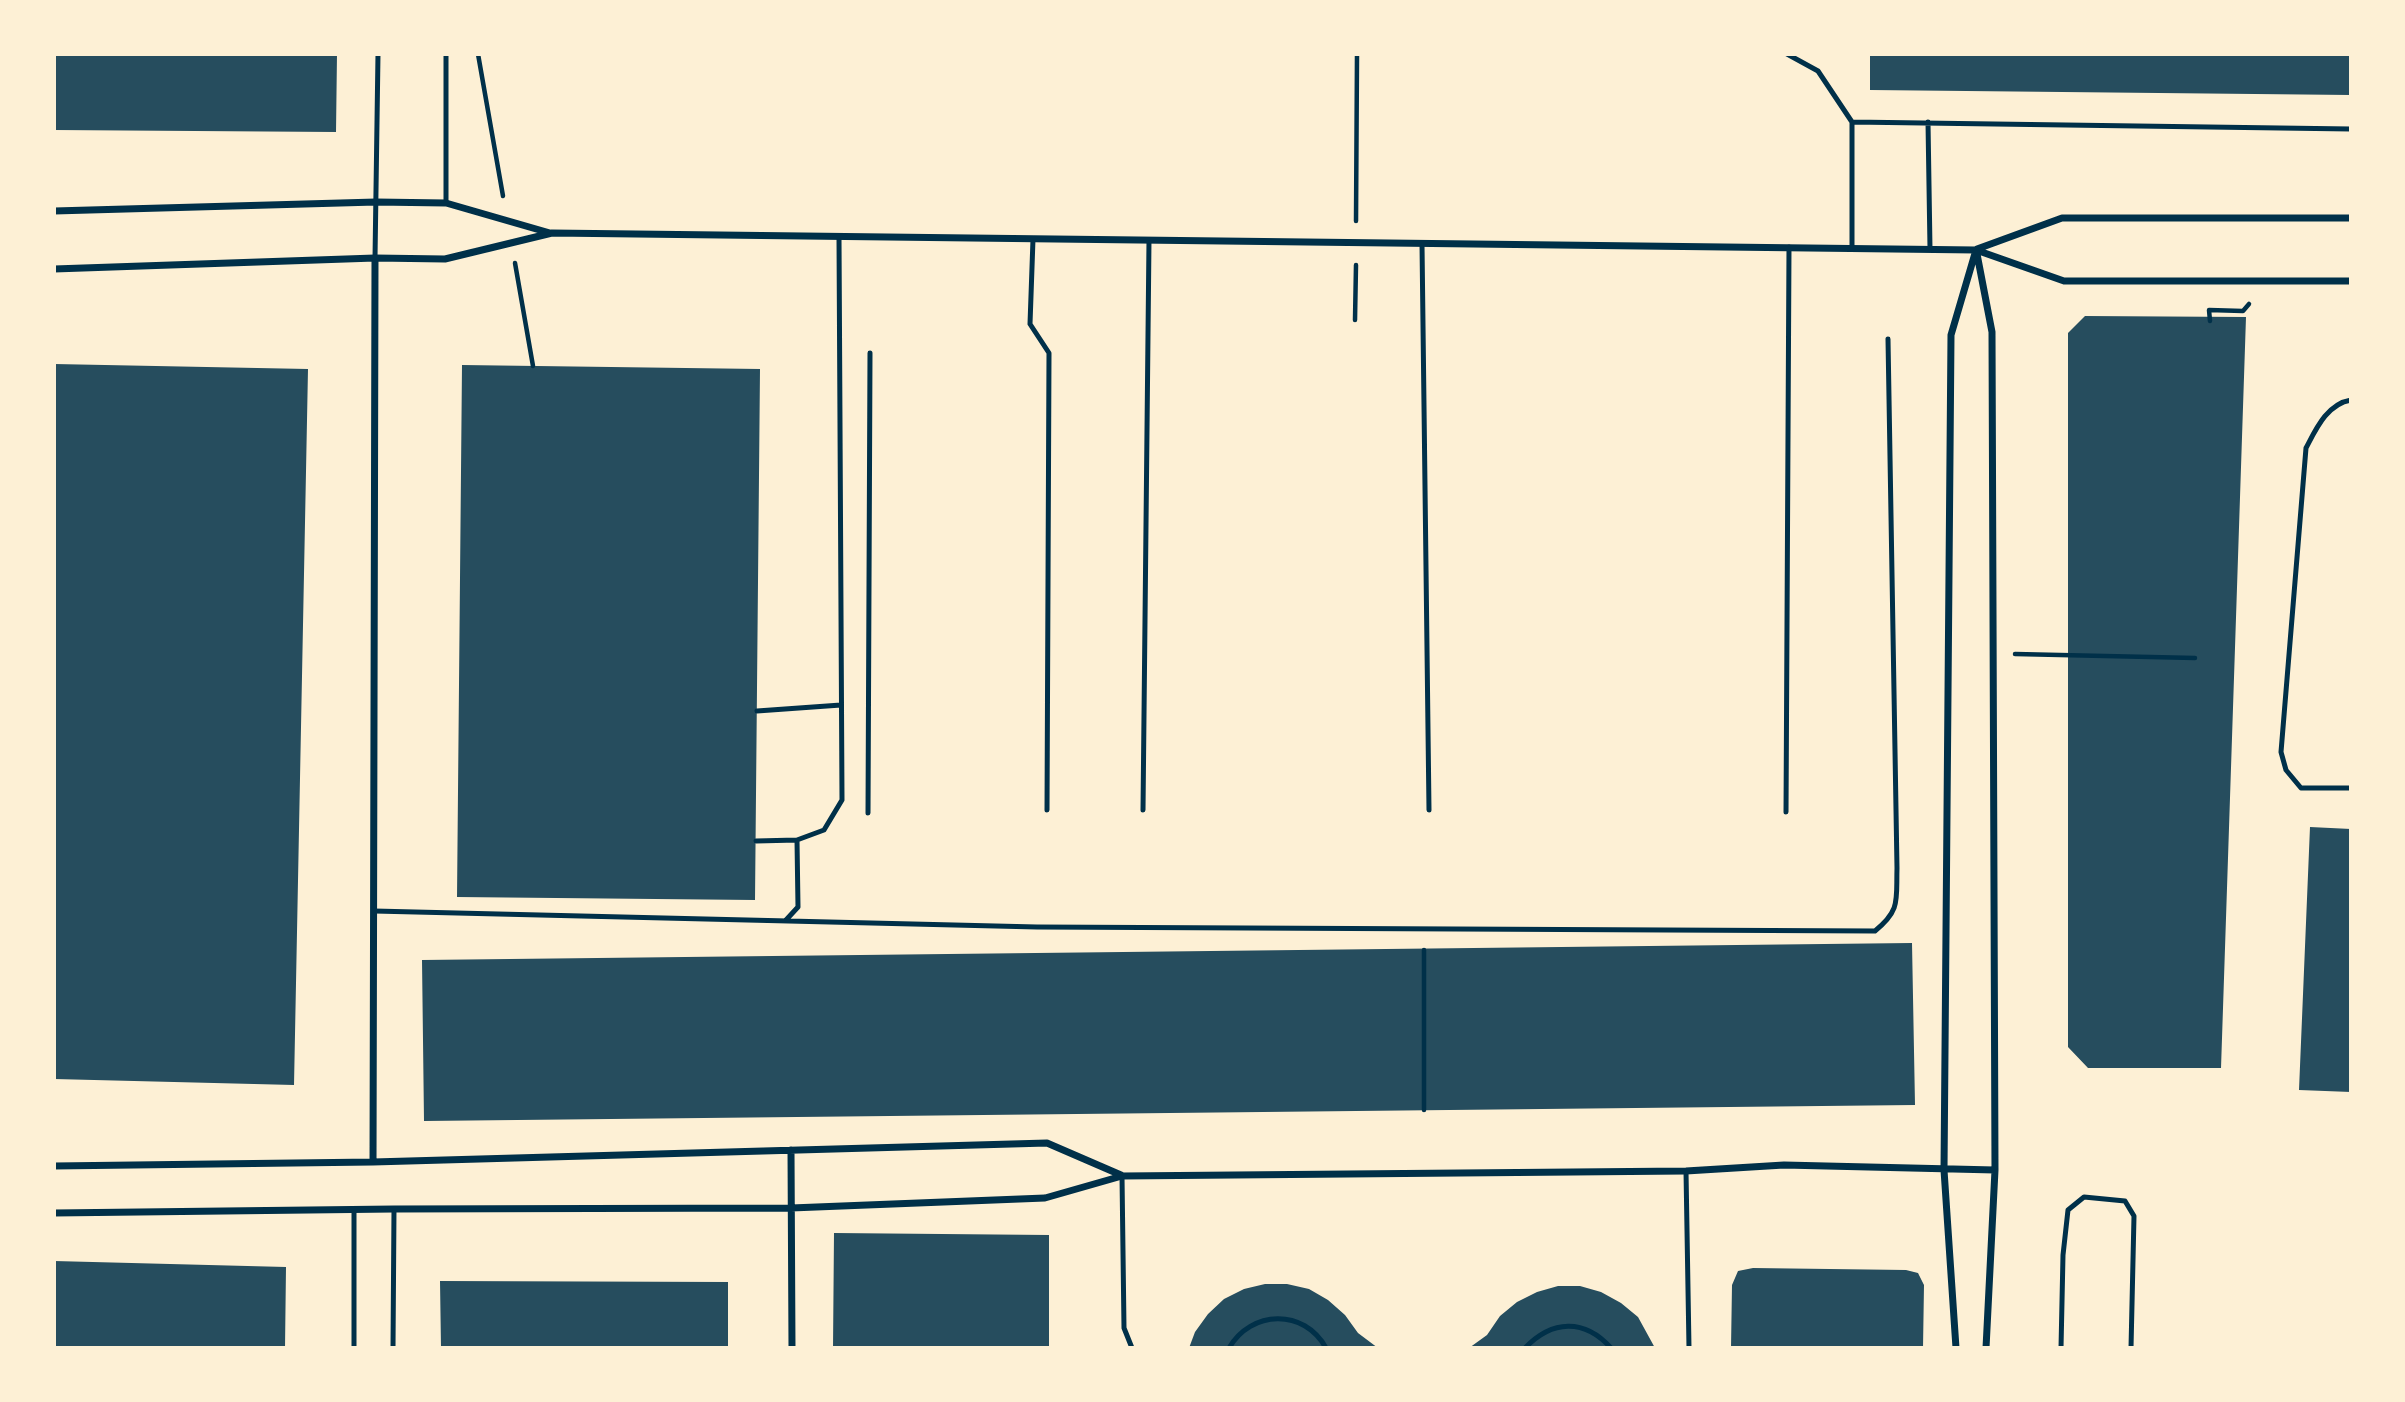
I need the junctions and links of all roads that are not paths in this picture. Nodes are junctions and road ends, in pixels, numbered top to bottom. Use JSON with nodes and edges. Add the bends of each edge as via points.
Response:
{"nodes":[{"id":1,"x":378,"y":54,"type":"edge"},
{"id":2,"x":446,"y":54,"type":"edge"},
{"id":3,"x":1787,"y":54,"type":"edge"},
{"id":4,"x":1852,"y":122,"type":"junction"},
{"id":5,"x":1928,"y":122,"type":"junction"},
{"id":6,"x":2351,"y":129,"type":"edge"},
{"id":7,"x":376,"y":202,"type":"junction"},
{"id":8,"x":446,"y":203,"type":"junction"},
{"id":9,"x":54,"y":211,"type":"edge"},
{"id":10,"x":2351,"y":218,"type":"edge"},
{"id":11,"x":552,"y":233,"type":"junction"},
{"id":12,"x":839,"y":237,"type":"junction"},
{"id":13,"x":1033,"y":239,"type":"junction"},
{"id":14,"x":1149,"y":240,"type":"junction"},
{"id":15,"x":1422,"y":243,"type":"junction"},
{"id":16,"x":1789,"y":247,"type":"junction"},
{"id":17,"x":1853,"y":248,"type":"junction"},
{"id":18,"x":1930,"y":249,"type":"junction"},
{"id":19,"x":1976,"y":250,"type":"junction"},
{"id":20,"x":375,"y":258,"type":"junction"},
{"id":21,"x":54,"y":269,"type":"edge"},
{"id":22,"x":2351,"y":281,"type":"edge"},
{"id":23,"x":1888,"y":339,"type":"dead end"},
{"id":24,"x":870,"y":353,"type":"dead end"},
{"id":25,"x":2351,"y":400,"type":"edge"},
{"id":26,"x":841,"y":705,"type":"junction"},
{"id":27,"x":757,"y":711,"type":"dead end"},
{"id":28,"x":2351,"y":788,"type":"edge"},
{"id":29,"x":1047,"y":810,"type":"dead end"},
{"id":30,"x":1143,"y":810,"type":"dead end"},
{"id":31,"x":1429,"y":810,"type":"dead end"},
{"id":32,"x":1786,"y":811,"type":"dead end"},
{"id":33,"x":868,"y":813,"type":"dead end"},
{"id":34,"x":797,"y":839,"type":"junction"},
{"id":35,"x":756,"y":841,"type":"dead end"},
{"id":36,"x":374,"y":911,"type":"junction"},
{"id":37,"x":786,"y":920,"type":"junction"},
{"id":38,"x":791,"y":1150,"type":"junction"},
{"id":39,"x":373,"y":1162,"type":"junction"},
{"id":40,"x":54,"y":1166,"type":"edge"},
{"id":41,"x":1944,"y":1170,"type":"junction"},
{"id":42,"x":1996,"y":1170,"type":"junction"},
{"id":43,"x":1686,"y":1171,"type":"junction"},
{"id":44,"x":1122,"y":1175,"type":"junction"},
{"id":45,"x":791,"y":1208,"type":"junction"},
{"id":46,"x":354,"y":1209,"type":"junction"},
{"id":47,"x":394,"y":1209,"type":"junction"},
{"id":48,"x":54,"y":1213,"type":"edge"},
{"id":49,"x":354,"y":1348,"type":"edge"},
{"id":50,"x":393,"y":1348,"type":"edge"},
{"id":51,"x":792,"y":1348,"type":"edge"},
{"id":52,"x":1132,"y":1348,"type":"edge"},
{"id":53,"x":1229,"y":1348,"type":"edge"},
{"id":54,"x":1326,"y":1348,"type":"edge"},
{"id":55,"x":1525,"y":1348,"type":"edge"},
{"id":56,"x":1611,"y":1348,"type":"edge"},
{"id":57,"x":1689,"y":1348,"type":"edge"},
{"id":58,"x":1956,"y":1348,"type":"edge"},
{"id":59,"x":1986,"y":1348,"type":"edge"},
{"id":60,"x":2061,"y":1348,"type":"edge"},
{"id":61,"x":2132,"y":1348,"type":"edge"}],
"edges":[{"from":1,"to":7,"type":"lane"},
{"from":2,"to":8,"type":"lane"},
{"from":3,"to":4,"type":"lane","via":[[1818,71]]},
{"from":4,"to":5,"type":"lane"},
{"from":4,"to":17,"type":"lane"},
{"from":5,"to":6,"type":"lane"},
{"from":5,"to":18,"type":"lane"},
{"from":7,"to":8,"type":"street"},
{"from":7,"to":9,"type":"street"},
{"from":7,"to":20,"type":"lane"},
{"from":8,"to":11,"type":"street"},
{"from":10,"to":19,"type":"street","via":[[2062,218]]},
{"from":11,"to":12,"type":"street"},
{"from":11,"to":20,"type":"street","via":[[445,259]]},
{"from":12,"to":13,"type":"street"},
{"from":12,"to":26,"type":"lane"},
{"from":13,"to":14,"type":"street"},
{"from":13,"to":29,"type":"lane","via":[[1030,324],[1049,353]]},
{"from":14,"to":15,"type":"street"},
{"from":14,"to":30,"type":"lane"},
{"from":15,"to":16,"type":"street"},
{"from":15,"to":31,"type":"lane"},
{"from":16,"to":17,"type":"street"},
{"from":16,"to":32,"type":"lane"},
{"from":17,"to":18,"type":"street"},
{"from":18,"to":19,"type":"street"},
{"from":19,"to":22,"type":"street","via":[[2064,281]]},
{"from":19,"to":41,"type":"street","via":[[1951,335]]},
{"from":19,"to":42,"type":"street","via":[[1992,332]]},
{"from":20,"to":21,"type":"street"},
{"from":20,"to":36,"type":"street"},
{"from":23,"to":37,"type":"lane","via":[[1897,868],[1896,906],[1889,920],[1875,931],[1139,928]]},
{"from":24,"to":33,"type":"lane"},
{"from":25,"to":28,"type":"lane","via":[[2322,418],[2306,448],[2281,752],[2286,770],[2301,788]]},
{"from":26,"to":27,"type":"lane"},
{"from":26,"to":34,"type":"lane","via":[[842,800],[824,831]]},
{"from":34,"to":35,"type":"lane"},
{"from":34,"to":37,"type":"lane","via":[[798,907]]},
{"from":36,"to":37,"type":"lane"},
{"from":36,"to":39,"type":"street"},
{"from":38,"to":39,"type":"street"},
{"from":38,"to":44,"type":"street","via":[[1047,1143]]},
{"from":38,"to":45,"type":"street"},
{"from":39,"to":40,"type":"street"},
{"from":41,"to":42,"type":"street"},
{"from":41,"to":43,"type":"street","via":[[1784,1165]]},
{"from":41,"to":58,"type":"street"},
{"from":42,"to":59,"type":"street"},
{"from":43,"to":44,"type":"street"},
{"from":43,"to":57,"type":"lane"},
{"from":44,"to":45,"type":"street","via":[[1045,1198]]},
{"from":44,"to":52,"type":"lane","via":[[1124,1328]]},
{"from":45,"to":47,"type":"street"},
{"from":45,"to":51,"type":"street"},
{"from":46,"to":47,"type":"street"},
{"from":46,"to":48,"type":"street"},
{"from":46,"to":49,"type":"lane"},
{"from":47,"to":50,"type":"lane"},
{"from":53,"to":54,"type":"lane","via":[[1248,1326],[1281,1318],[1312,1331]]},
{"from":55,"to":56,"type":"lane","via":[[1538,1335],[1576,1324]]},
{"from":60,"to":61,"type":"lane","via":[[2068,1210],[2084,1197],[2125,1202],[2134,1216]]}]}
